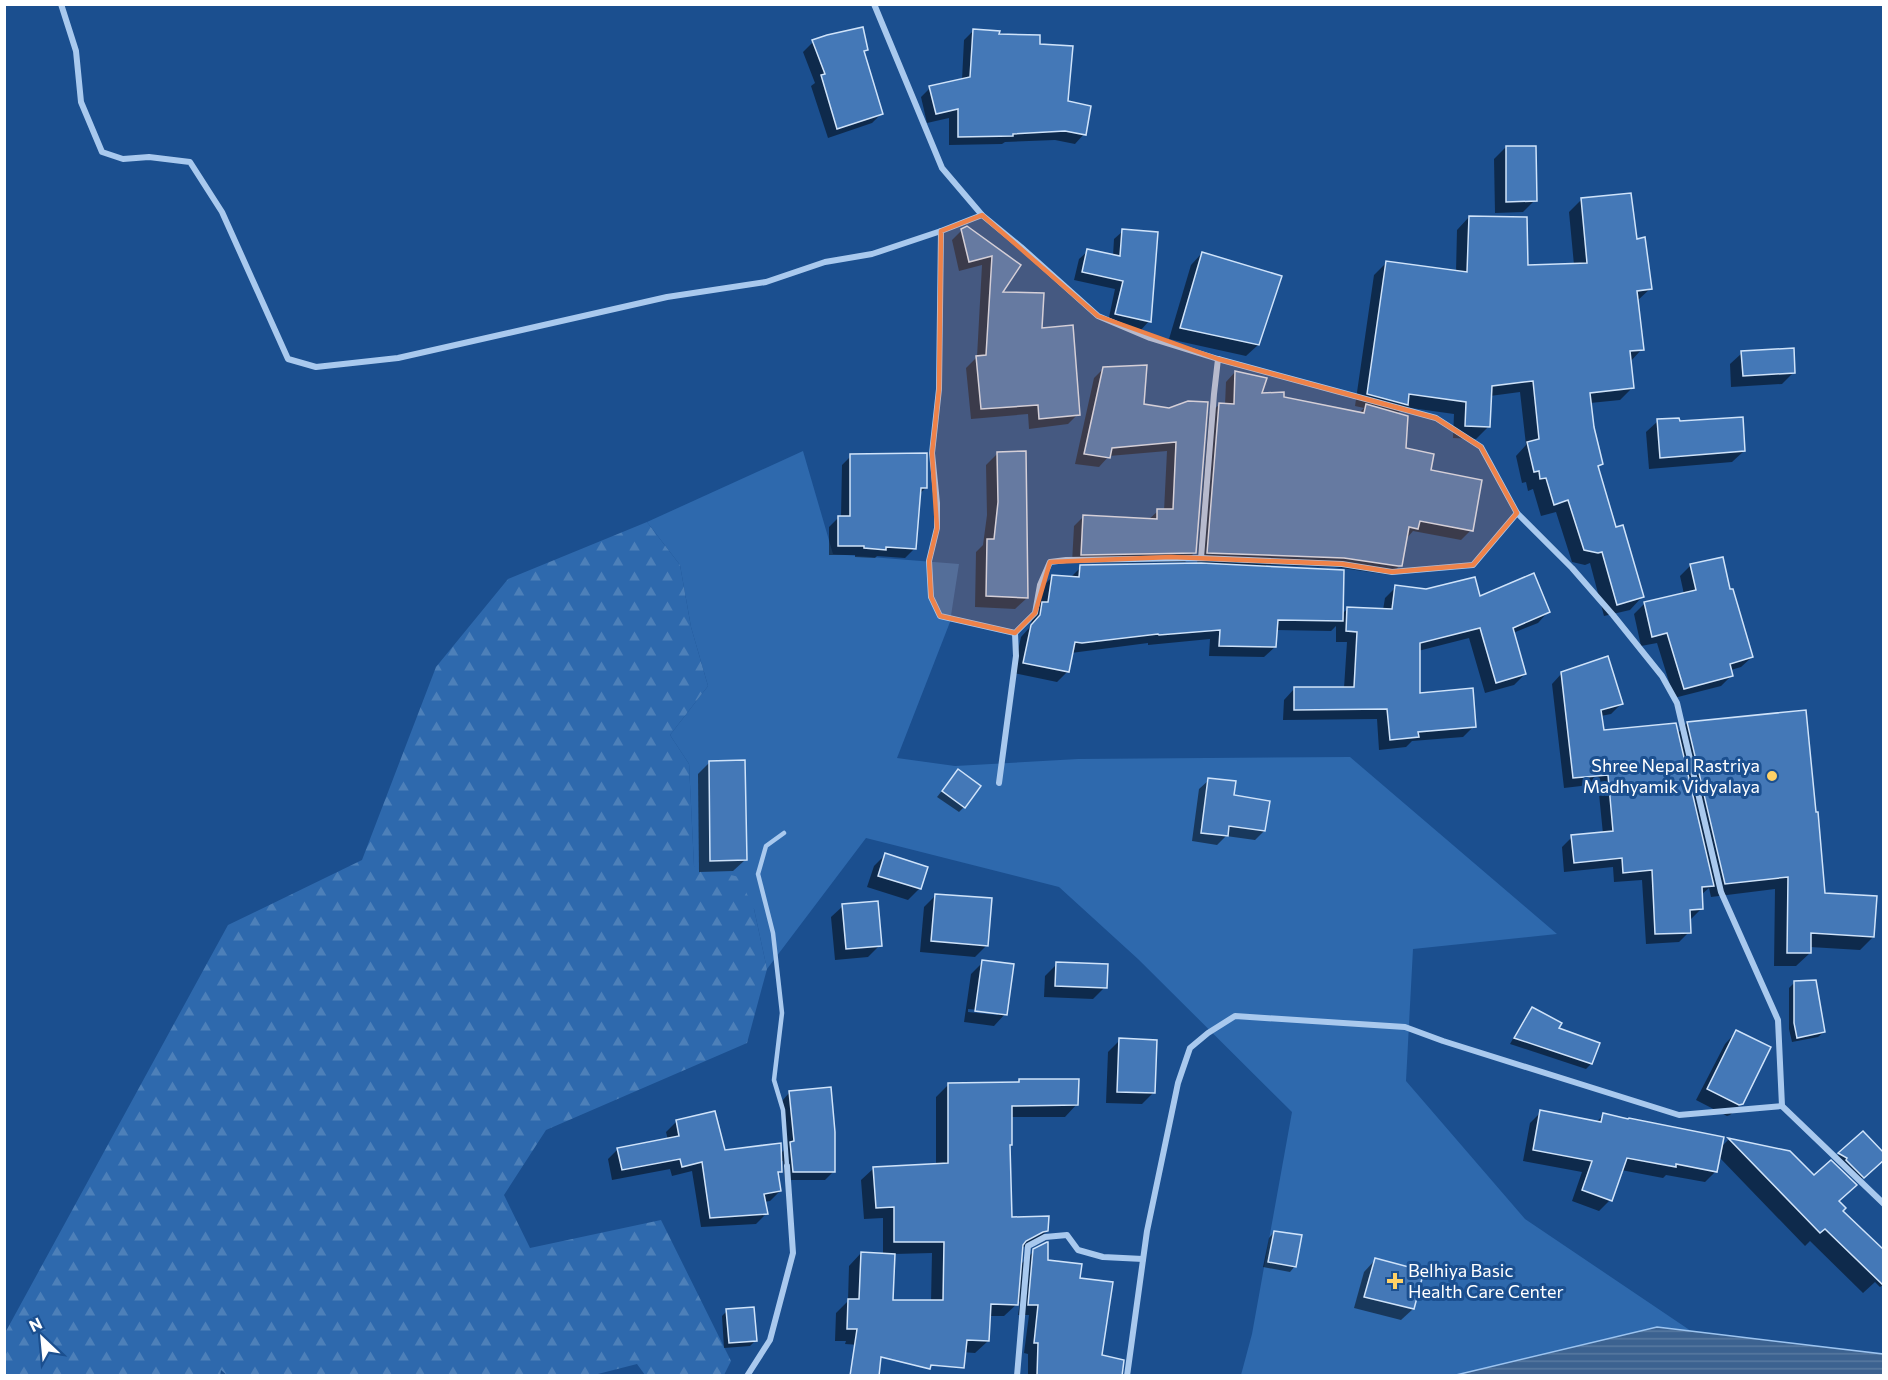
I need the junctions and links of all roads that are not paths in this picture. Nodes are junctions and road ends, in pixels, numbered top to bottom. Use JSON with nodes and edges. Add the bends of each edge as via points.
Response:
{"nodes":[{"id":1,"x":60,"y":4,"type":"edge"},
{"id":2,"x":874,"y":4,"type":"edge"},
{"id":3,"x":982,"y":215,"type":"junction"},
{"id":4,"x":941,"y":231,"type":"junction"},
{"id":5,"x":1218,"y":359,"type":"junction"},
{"id":6,"x":1517,"y":513,"type":"junction"},
{"id":7,"x":1201,"y":558,"type":"junction"},
{"id":8,"x":1015,"y":633,"type":"junction"},
{"id":9,"x":999,"y":783,"type":"dead end"},
{"id":10,"x":784,"y":833,"type":"dead end"},
{"id":11,"x":1782,"y":1106,"type":"junction"},
{"id":12,"x":787,"y":1166,"type":"joint"},
{"id":13,"x":1884,"y":1204,"type":"edge"},
{"id":14,"x":1143,"y":1259,"type":"junction"},
{"id":15,"x":747,"y":1376,"type":"edge"},
{"id":16,"x":1017,"y":1376,"type":"edge"},
{"id":17,"x":1127,"y":1376,"type":"edge"}],
"edges":[{"from":1,"to":4,"type":"street","via":[[76,51],[81,102],[102,152],[123,159],[149,157],[190,162],[222,212],[288,359],[316,367],[398,358],[667,297],[766,282]]},
{"from":2,"to":3,"type":"street","via":[[942,168]]},
{"from":3,"to":4,"type":"street"},
{"from":3,"to":5,"type":"street","via":[[1098,316],[1150,338]]},
{"from":4,"to":8,"type":"street","via":[[939,389],[932,453],[937,528],[929,561],[931,597],[940,616]]},
{"from":5,"to":6,"type":"street","via":[[1437,418],[1481,447]]},
{"from":5,"to":7,"type":"street"},
{"from":6,"to":7,"type":"street","via":[[1473,565],[1392,572],[1342,564]]},
{"from":6,"to":11,"type":"street","via":[[1613,615],[1662,676],[1677,704],[1720,892],[1778,1020]]},
{"from":7,"to":8,"type":"street","via":[[1050,562],[1040,585],[1035,613]]},
{"from":8,"to":9,"type":"street","via":[[1016,656]]},
{"from":10,"to":12,"type":"lane","via":[[766,846],[758,874],[773,933],[782,1013],[774,1080],[783,1110]]},
{"from":11,"to":13,"type":"street"},
{"from":11,"to":14,"type":"street","via":[[1679,1114],[1405,1027],[1235,1016],[1190,1048],[1178,1083]]},
{"from":12,"to":15,"type":"street","via":[[793,1253],[770,1340]]},
{"from":14,"to":16,"type":"street","via":[[1103,1257],[1078,1250],[1067,1234],[1045,1237],[1028,1246]]},
{"from":14,"to":17,"type":"street"}]}
